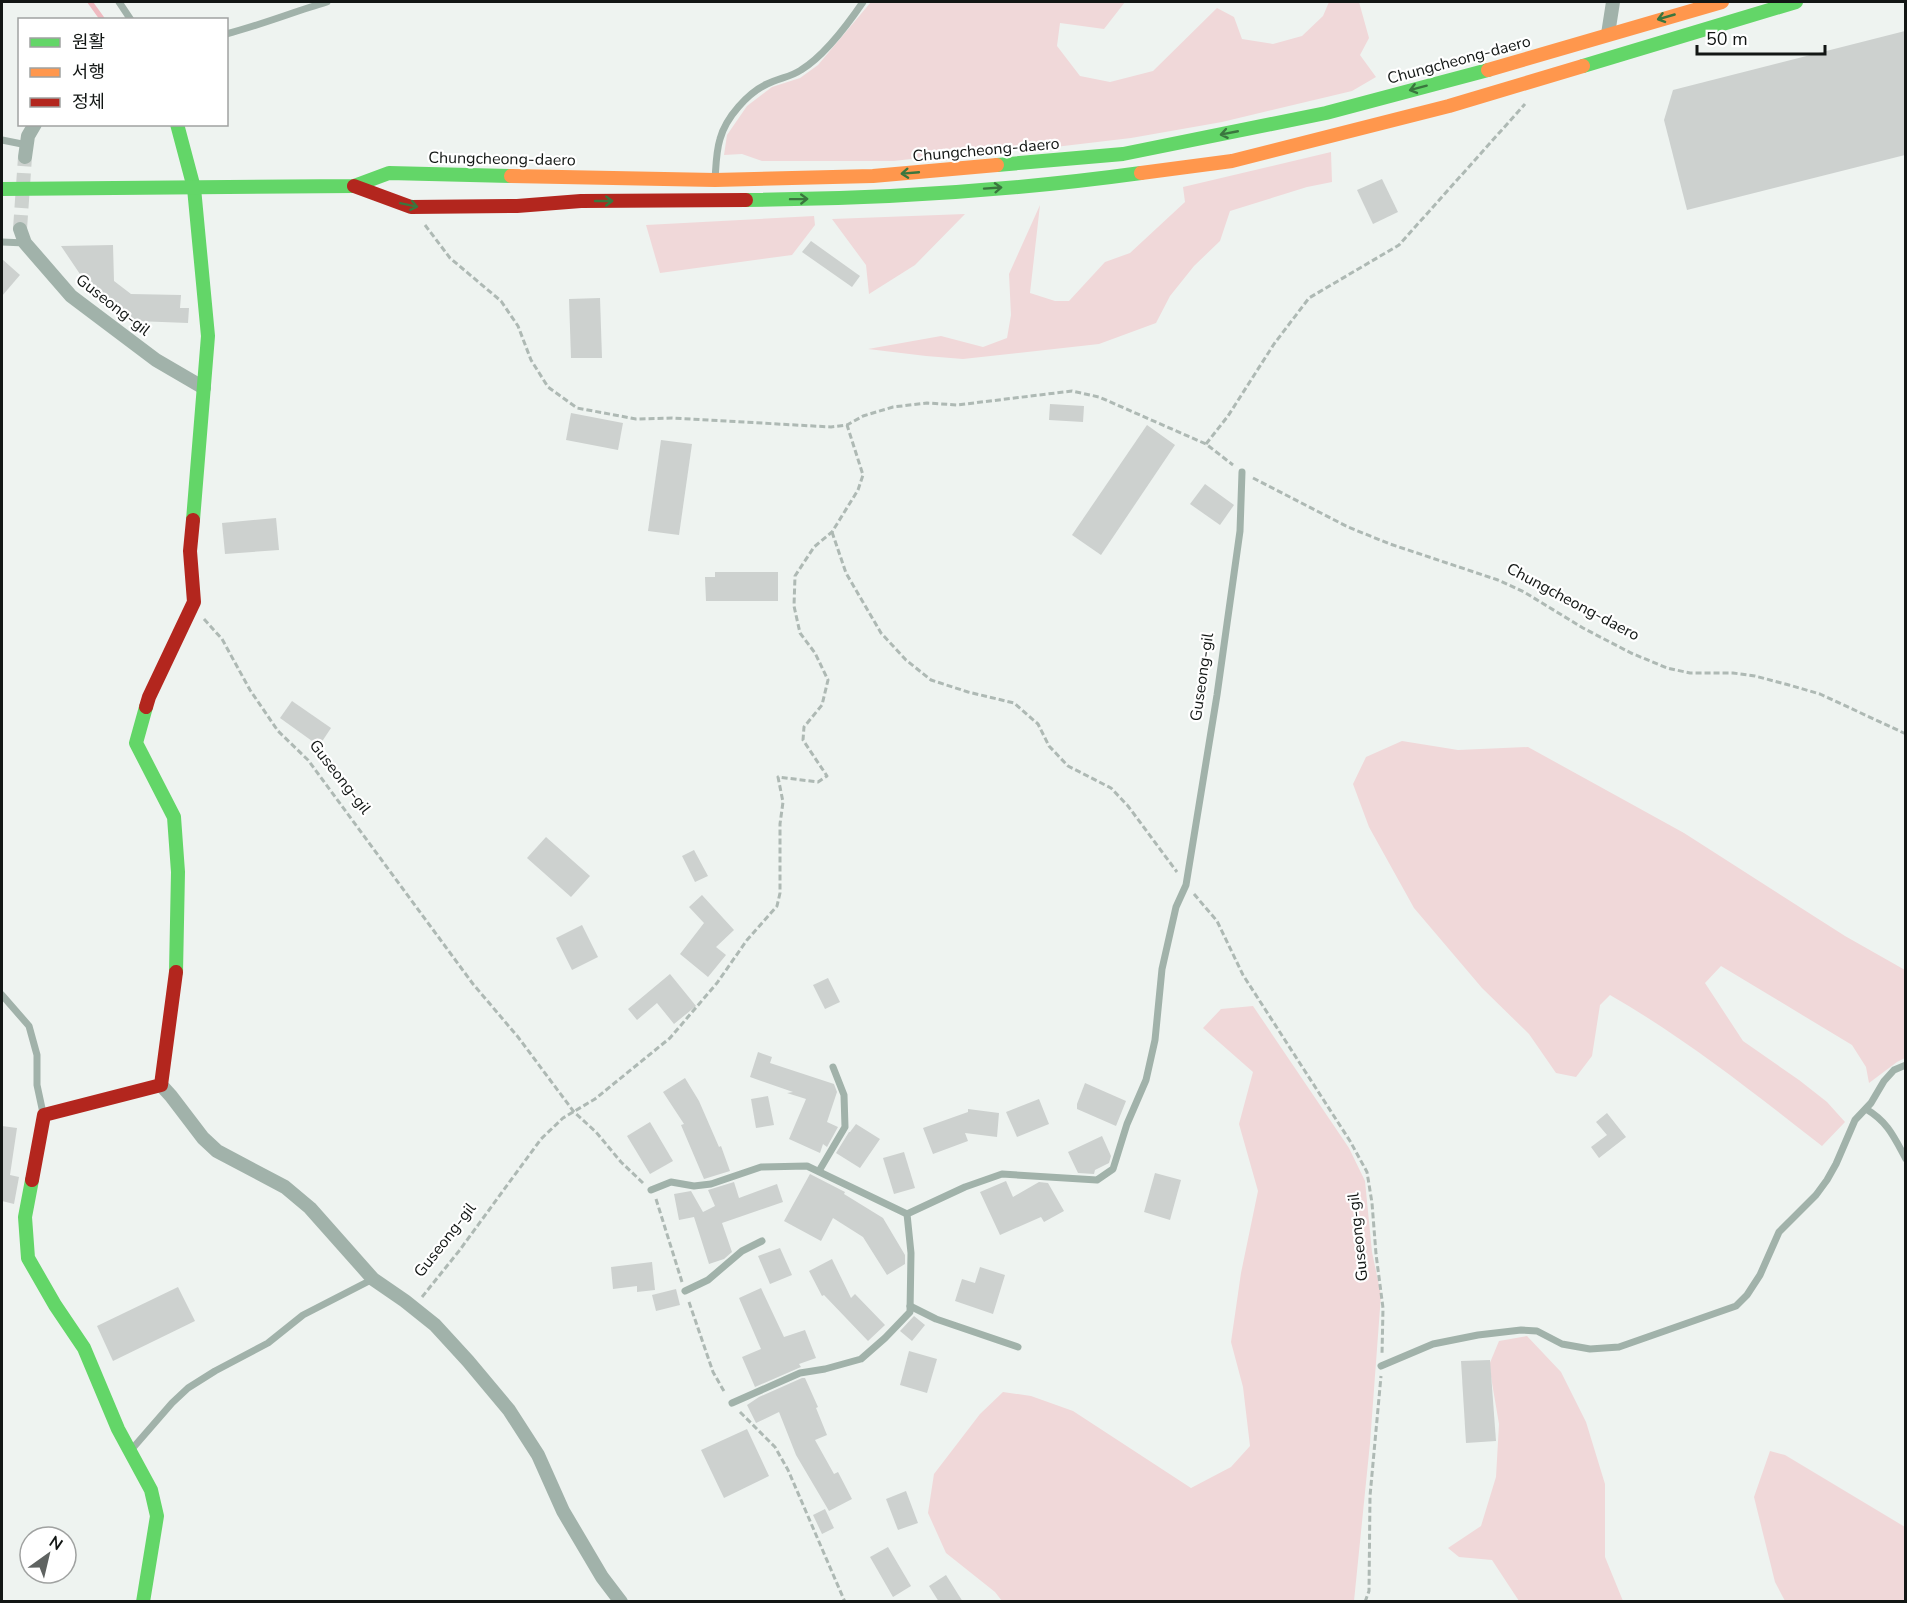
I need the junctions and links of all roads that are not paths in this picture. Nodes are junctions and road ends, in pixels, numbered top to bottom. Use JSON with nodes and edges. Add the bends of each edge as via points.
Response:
{"nodes":[{"id":1,"x":119,"y":2,"type":"edge"},
{"id":2,"x":327,"y":2,"type":"edge"},
{"id":3,"x":863,"y":2,"type":"edge"},
{"id":4,"x":1613,"y":2,"type":"edge"},
{"id":5,"x":1722,"y":2,"type":"edge"},
{"id":6,"x":1796,"y":2,"type":"edge"},
{"id":7,"x":130,"y":18,"type":"edge"},
{"id":8,"x":228,"y":33,"type":"edge"},
{"id":9,"x":1608,"y":34,"type":"junction"},
{"id":10,"x":34,"y":126,"type":"edge"},
{"id":11,"x":178,"y":126,"type":"edge"},
{"id":12,"x":2,"y":140,"type":"edge"},
{"id":13,"x":26,"y":151,"type":"joint"},
{"id":14,"x":715,"y":180,"type":"junction"},
{"id":15,"x":354,"y":186,"type":"junction"},
{"id":16,"x":194,"y":188,"type":"junction"},
{"id":17,"x":2,"y":189,"type":"edge"},
{"id":18,"x":23,"y":236,"type":"joint"},
{"id":19,"x":2,"y":242,"type":"edge"},
{"id":20,"x":204,"y":388,"type":"junction"},
{"id":21,"x":1242,"y":472,"type":"road end"},
{"id":22,"x":2,"y":995,"type":"edge"},
{"id":23,"x":1905,"y":1065,"type":"edge"},
{"id":24,"x":833,"y":1067,"type":"dead end"},
{"id":25,"x":161,"y":1085,"type":"junction"},
{"id":26,"x":1866,"y":1109,"type":"junction"},
{"id":27,"x":44,"y":1115,"type":"junction"},
{"id":28,"x":1905,"y":1159,"type":"edge"},
{"id":29,"x":819,"y":1171,"type":"junction"},
{"id":30,"x":651,"y":1190,"type":"road end"},
{"id":31,"x":907,"y":1214,"type":"junction"},
{"id":32,"x":762,"y":1241,"type":"dead end"},
{"id":33,"x":373,"y":1279,"type":"junction"},
{"id":34,"x":685,"y":1291,"type":"road end"},
{"id":35,"x":910,"y":1306,"type":"junction"},
{"id":36,"x":1018,"y":1347,"type":"dead end"},
{"id":37,"x":1382,"y":1366,"type":"road end"},
{"id":38,"x":732,"y":1403,"type":"road end"},
{"id":39,"x":130,"y":1451,"type":"junction"},
{"id":40,"x":143,"y":1602,"type":"edge"},
{"id":41,"x":621,"y":1602,"type":"edge"}],
"edges":[{"from":1,"to":7,"type":"lane"},
{"from":2,"to":8,"type":"lane"},
{"from":3,"to":14,"type":"lane","via":[[811,62],[766,84],[744,101],[720,137]]},
{"from":4,"to":9,"type":"street"},
{"from":5,"to":9,"type":"main road","name":"Chungcheong-daero","one_way":true},
{"from":15,"to":6,"type":"main road","name":"Chungcheong-daero","one_way":true,"via":[[411,207],[833,199],[1068,183],[1232,161],[1449,106]]},
{"from":9,"to":14,"type":"main road","name":"Chungcheong-daero","one_way":true,"via":[[1326,113],[1124,154],[873,176]]},
{"from":10,"to":13,"type":"street"},
{"from":11,"to":16,"type":"main road"},
{"from":12,"to":13,"type":"lane"},
{"from":14,"to":15,"type":"main road","name":"Chungcheong-daero","via":[[388,173]]},
{"from":15,"to":16,"type":"main road","name":"Chungcheong-daero"},
{"from":16,"to":17,"type":"main road","name":"Chungcheong-daero"},
{"from":16,"to":20,"type":"main road","via":[[208,336]]},
{"from":18,"to":19,"type":"lane"},
{"from":18,"to":20,"type":"street","name":"Guseong-gil","via":[[71,296],[156,360]]},
{"from":20,"to":25,"type":"main road","via":[[190,551],[194,602],[149,697],[136,743],[174,817],[178,872],[176,972]]},
{"from":21,"to":31,"type":"lane","name":"Guseong-gil","via":[[1240,531],[1186,885],[1176,907],[1162,969],[1155,1040],[1146,1080],[1113,1169],[1097,1180],[1002,1174]]},
{"from":22,"to":27,"type":"lane","via":[[28,1026],[37,1055]]},
{"from":23,"to":26,"type":"lane","via":[[1884,1081]]},
{"from":24,"to":29,"type":"lane","via":[[844,1095],[846,1127]]},
{"from":25,"to":27,"type":"main road"},
{"from":25,"to":33,"type":"street","via":[[203,1138],[218,1151],[285,1187],[310,1208]]},
{"from":26,"to":28,"type":"lane","via":[[1890,1130]]},
{"from":26,"to":37,"type":"lane","via":[[1856,1120],[1827,1180],[1779,1232],[1760,1275],[1736,1306],[1618,1347],[1590,1349],[1562,1344],[1537,1331],[1521,1330],[1433,1344]]},
{"from":27,"to":39,"type":"main road","via":[[24,1217],[28,1258],[84,1348]]},
{"from":29,"to":30,"type":"lane","via":[[807,1166],[761,1167],[711,1184],[671,1182]]},
{"from":29,"to":31,"type":"lane"},
{"from":31,"to":35,"type":"lane"},
{"from":32,"to":34,"type":"lane","via":[[742,1251],[708,1280]]},
{"from":33,"to":39,"type":"lane","via":[[303,1315],[268,1343],[188,1388]]},
{"from":33,"to":41,"type":"street","via":[[435,1325],[509,1410],[538,1455],[562,1511]]},
{"from":35,"to":36,"type":"lane"},
{"from":35,"to":38,"type":"lane","via":[[910,1312],[861,1359],[800,1373]]},
{"from":39,"to":40,"type":"main road","via":[[152,1490],[157,1516]]}]}
